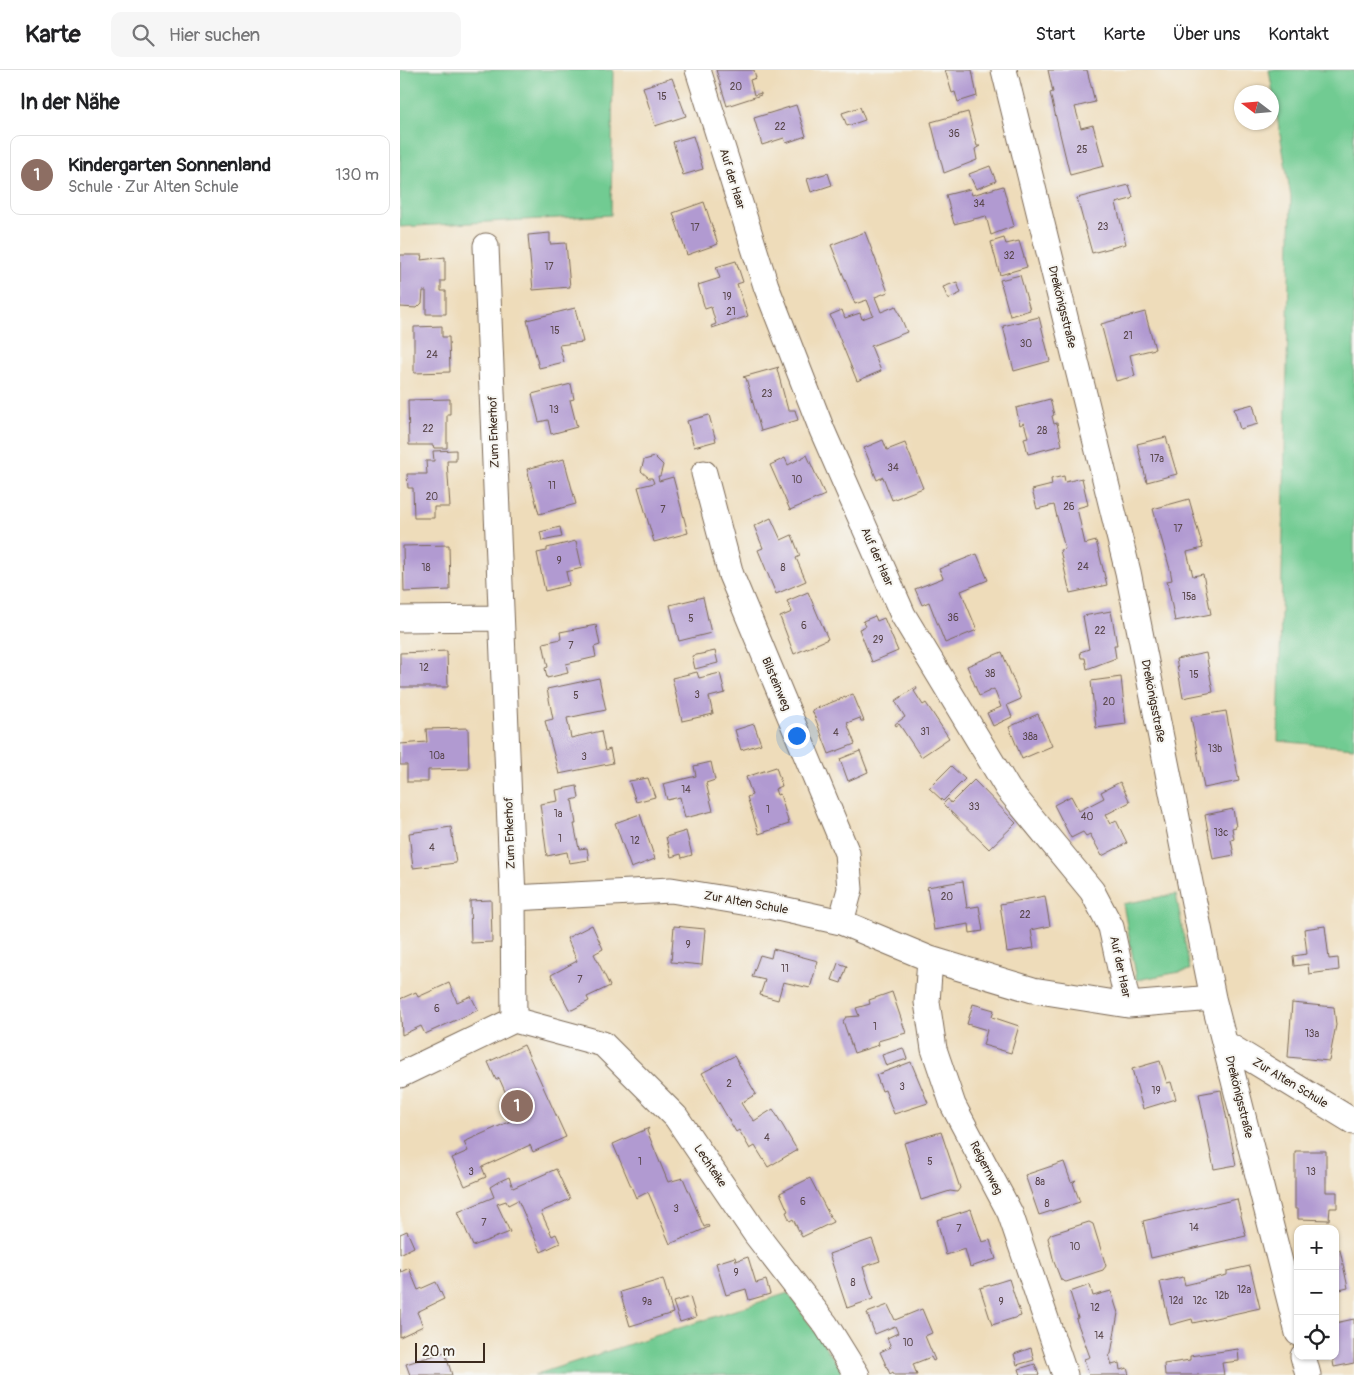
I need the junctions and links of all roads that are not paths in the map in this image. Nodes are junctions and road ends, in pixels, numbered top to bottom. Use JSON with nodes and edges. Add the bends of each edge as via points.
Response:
{"nodes":[{"id":1,"x":698,"y":70,"type":"edge"},
{"id":2,"x":1004,"y":70,"type":"edge"},
{"id":3,"x":486,"y":246,"type":"dead end"},
{"id":4,"x":704,"y":473,"type":"dead end"},
{"id":5,"x":501,"y":618,"type":"junction"},
{"id":6,"x":400,"y":619,"type":"edge"},
{"id":7,"x":513,"y":898,"type":"junction"},
{"id":8,"x":841,"y":922,"type":"junction"},
{"id":9,"x":930,"y":959,"type":"junction"},
{"id":10,"x":1213,"y":998,"type":"junction"},
{"id":11,"x":1128,"y":1005,"type":"junction"},
{"id":12,"x":514,"y":1020,"type":"junction"},
{"id":13,"x":1226,"y":1044,"type":"junction"},
{"id":14,"x":400,"y":1074,"type":"edge"},
{"id":15,"x":1354,"y":1122,"type":"edge"},
{"id":16,"x":1294,"y":1318,"type":"edge"},
{"id":17,"x":1304,"y":1360,"type":"edge"},
{"id":18,"x":856,"y":1375,"type":"edge"},
{"id":19,"x":1065,"y":1375,"type":"edge"},
{"id":20,"x":1308,"y":1375,"type":"edge"}],
"edges":[{"from":1,"to":11,"type":"street","name":"Auf der Haar","via":[[766,286],[822,430],[903,615],[1008,788],[1092,891],[1111,927]]},
{"from":2,"to":10,"type":"street","name":"Dreikönigsstraße","via":[[1128,572]]},
{"from":3,"to":5,"type":"street","name":"Zum Enkerhof"},
{"from":4,"to":8,"type":"street","name":"Bilsteinweg","via":[[731,575],[847,853],[850,889]]},
{"from":5,"to":6,"type":"street"},
{"from":5,"to":7,"type":"street","name":"Zum Enkerhof"},
{"from":7,"to":8,"type":"street","name":"Zur Alten Schule","via":[[671,890]]},
{"from":7,"to":12,"type":"street"},
{"from":8,"to":9,"type":"street","name":"Zur Alten Schule"},
{"from":9,"to":11,"type":"street","name":"Zur Alten Schule","via":[[1033,990]]},
{"from":9,"to":19,"type":"street","name":"Reigernweg","via":[[927,1002],[934,1049],[954,1105],[1010,1213]]},
{"from":10,"to":11,"type":"street","name":"Zur Alten Schule"},
{"from":10,"to":13,"type":"street","name":"Dreikönigsstraße"},
{"from":12,"to":14,"type":"street"},
{"from":12,"to":18,"type":"street","name":"Lechteike","via":[[603,1044],[676,1117],[755,1233],[826,1325]]},
{"from":13,"to":15,"type":"street","name":"Zur Alten Schule"},
{"from":13,"to":16,"type":"street","name":"Dreikönigsstraße"},
{"from":17,"to":20,"type":"street"}]}
